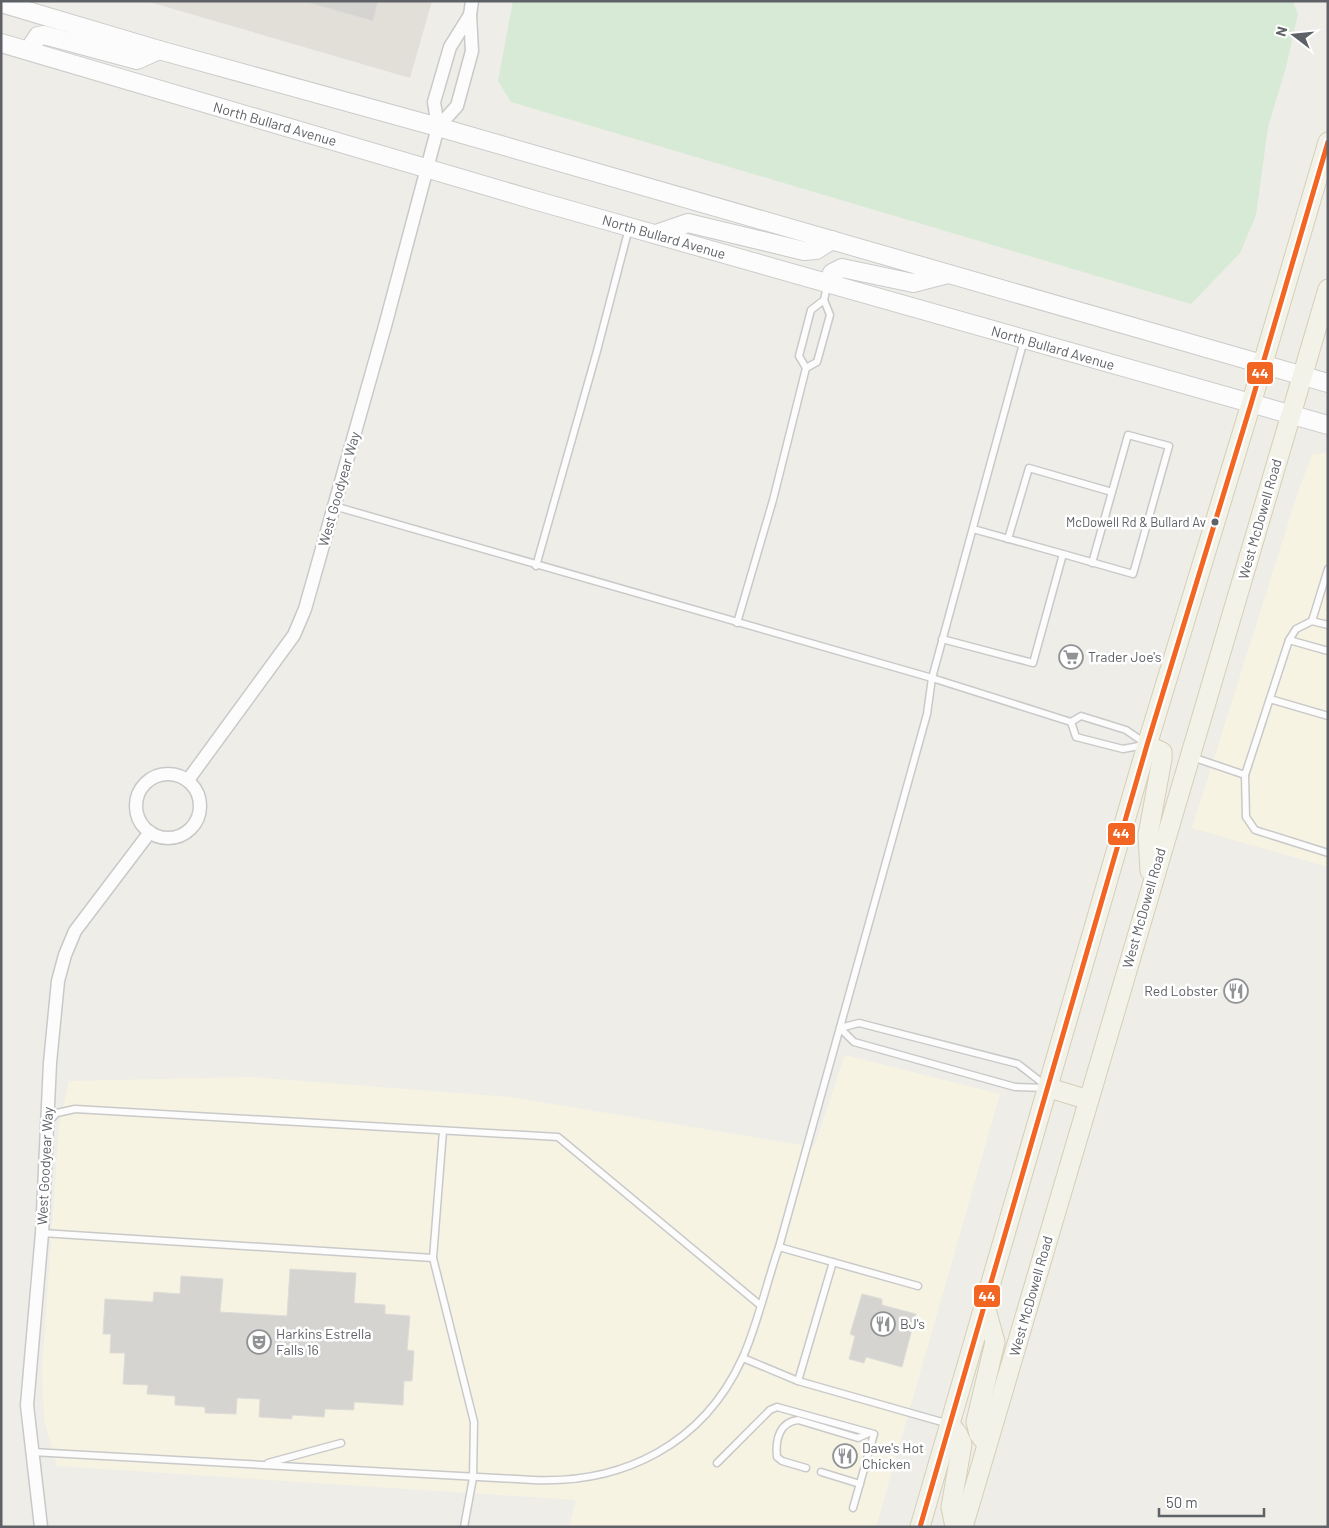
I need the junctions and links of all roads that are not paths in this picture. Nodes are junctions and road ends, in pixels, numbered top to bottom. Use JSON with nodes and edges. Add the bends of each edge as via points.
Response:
{"nodes":[{"id":1,"x":472,"y":1,"type":"edge"},
{"id":2,"x":1,"y":2,"type":"edge"},
{"id":3,"x":470,"y":15,"type":"junction"},
{"id":4,"x":1,"y":43,"type":"edge"},
{"id":5,"x":29,"y":50,"type":"junction"},
{"id":6,"x":159,"y":50,"type":"junction"},
{"id":7,"x":438,"y":127,"type":"junction"},
{"id":8,"x":1328,"y":142,"type":"edge"},
{"id":9,"x":427,"y":169,"type":"junction"},
{"id":10,"x":630,"y":227,"type":"junction"},
{"id":11,"x":656,"y":234,"type":"junction"},
{"id":12,"x":832,"y":240,"type":"junction"},
{"id":13,"x":950,"y":274,"type":"junction"},
{"id":14,"x":1328,"y":289,"type":"edge"},
{"id":15,"x":826,"y":292,"type":"junction"},
{"id":16,"x":1024,"y":340,"type":"junction"},
{"id":17,"x":1264,"y":364,"type":"junction"},
{"id":18,"x":806,"y":368,"type":"junction"},
{"id":19,"x":1303,"y":375,"type":"junction"},
{"id":20,"x":1328,"y":382,"type":"edge"},
{"id":21,"x":1252,"y":404,"type":"junction"},
{"id":22,"x":1291,"y":415,"type":"junction"},
{"id":23,"x":1328,"y":425,"type":"edge"},
{"id":24,"x":1112,"y":492,"type":"junction"},
{"id":25,"x":334,"y":506,"type":"junction"},
{"id":26,"x":973,"y":528,"type":"junction"},
{"id":27,"x":1008,"y":539,"type":"junction"},
{"id":28,"x":1062,"y":554,"type":"junction"},
{"id":29,"x":1092,"y":563,"type":"junction"},
{"id":30,"x":536,"y":566,"type":"junction"},
{"id":31,"x":1328,"y":569,"type":"edge"},
{"id":32,"x":1312,"y":620,"type":"junction"},
{"id":33,"x":737,"y":623,"type":"junction"},
{"id":34,"x":1328,"y":625,"type":"edge"},
{"id":35,"x":942,"y":639,"type":"junction"},
{"id":36,"x":1289,"y":640,"type":"junction"},
{"id":37,"x":1328,"y":651,"type":"edge"},
{"id":38,"x":932,"y":678,"type":"junction"},
{"id":39,"x":1270,"y":699,"type":"junction"},
{"id":40,"x":1328,"y":716,"type":"edge"},
{"id":41,"x":1071,"y":722,"type":"junction"},
{"id":42,"x":1147,"y":745,"type":"junction"},
{"id":43,"x":1189,"y":756,"type":"junction"},
{"id":44,"x":1246,"y":775,"type":"junction"},
{"id":45,"x":188,"y":780,"type":"junction"},
{"id":46,"x":150,"y":832,"type":"junction"},
{"id":47,"x":1328,"y":853,"type":"edge"},
{"id":48,"x":1151,"y":884,"type":"junction"},
{"id":49,"x":840,"y":1028,"type":"junction"},
{"id":50,"x":1049,"y":1088,"type":"junction"},
{"id":51,"x":1089,"y":1100,"type":"junction"},
{"id":52,"x":48,"y":1122,"type":"junction"},
{"id":53,"x":443,"y":1132,"type":"junction"},
{"id":54,"x":42,"y":1233,"type":"junction"},
{"id":55,"x":779,"y":1247,"type":"junction"},
{"id":56,"x":433,"y":1258,"type":"junction"},
{"id":57,"x":833,"y":1262,"type":"junction"},
{"id":58,"x":918,"y":1286,"type":"dead end"},
{"id":59,"x":760,"y":1305,"type":"junction"},
{"id":60,"x":985,"y":1306,"type":"junction"},
{"id":61,"x":743,"y":1358,"type":"junction"},
{"id":62,"x":798,"y":1380,"type":"junction"},
{"id":63,"x":950,"y":1425,"type":"junction"},
{"id":64,"x":869,"y":1433,"type":"junction"},
{"id":65,"x":341,"y":1443,"type":"dead end"},
{"id":66,"x":987,"y":1444,"type":"junction"},
{"id":67,"x":32,"y":1452,"type":"junction"},
{"id":68,"x":717,"y":1463,"type":"dead end"},
{"id":69,"x":261,"y":1465,"type":"junction"},
{"id":70,"x":806,"y":1468,"type":"dead end"},
{"id":71,"x":821,"y":1472,"type":"dead end"},
{"id":72,"x":473,"y":1478,"type":"junction"},
{"id":73,"x":860,"y":1484,"type":"junction"},
{"id":74,"x":853,"y":1508,"type":"dead end"},
{"id":75,"x":41,"y":1527,"type":"edge"},
{"id":76,"x":464,"y":1527,"type":"edge"},
{"id":77,"x":920,"y":1527,"type":"edge"},
{"id":78,"x":955,"y":1527,"type":"edge"},
{"id":79,"x":963,"y":1527,"type":"edge"}],
"edges":[{"from":1,"to":3,"type":"street"},
{"from":2,"to":6,"type":"main road"},
{"from":3,"to":7,"type":"street","via":[[450,47],[434,102]]},
{"from":3,"to":7,"type":"street","via":[[472,51],[460,97],[457,106]]},
{"from":4,"to":5,"type":"main road","name":"North Bullard Avenue"},
{"from":5,"to":6,"type":"main road","via":[[38,36],[44,35],[136,60]]},
{"from":5,"to":9,"type":"main road","name":"North Bullard Avenue"},
{"from":6,"to":7,"type":"main road"},
{"from":7,"to":9,"type":"street","name":"West Goodyear Way"},
{"from":7,"to":12,"type":"main road"},
{"from":8,"to":17,"type":"main road"},
{"from":9,"to":10,"type":"main road","name":"North Bullard Avenue"},
{"from":9,"to":25,"type":"street","name":"West Goodyear Way"},
{"from":10,"to":11,"type":"main road","name":"North Bullard Avenue"},
{"from":10,"to":30,"type":"lane"},
{"from":11,"to":12,"type":"main road","via":[[688,223],[804,251],[816,250]]},
{"from":11,"to":15,"type":"main road","name":"North Bullard Avenue"},
{"from":12,"to":13,"type":"main road"},
{"from":13,"to":15,"type":"main road","via":[[913,283],[842,268],[832,273]]},
{"from":13,"to":17,"type":"main road"},
{"from":14,"to":19,"type":"main road","name":"West McDowell Road"},
{"from":15,"to":16,"type":"main road","name":"North Bullard Avenue"},
{"from":15,"to":18,"type":"lane","via":[[830,315],[817,362]]},
{"from":15,"to":18,"type":"lane","via":[[811,310],[799,356]]},
{"from":16,"to":21,"type":"main road","name":"North Bullard Avenue"},
{"from":16,"to":26,"type":"lane"},
{"from":17,"to":19,"type":"main road"},
{"from":17,"to":21,"type":"main road"},
{"from":18,"to":33,"type":"lane","via":[[773,500]]},
{"from":19,"to":20,"type":"main road"},
{"from":19,"to":22,"type":"main road","name":"West McDowell Road"},
{"from":21,"to":22,"type":"main road","name":"North Bullard Avenue"},
{"from":21,"to":42,"type":"main road"},
{"from":22,"to":23,"type":"main road","name":"North Bullard Avenue"},
{"from":22,"to":43,"type":"main road","name":"West McDowell Road"},
{"from":24,"to":27,"type":"lane","via":[[1029,468]]},
{"from":24,"to":29,"type":"lane"},
{"from":24,"to":29,"type":"lane","via":[[1128,435],[1170,446],[1133,574]]},
{"from":25,"to":30,"type":"lane"},
{"from":25,"to":45,"type":"street","name":"West Goodyear Way","via":[[305,609],[294,635]]},
{"from":26,"to":27,"type":"lane"},
{"from":26,"to":35,"type":"lane"},
{"from":27,"to":28,"type":"lane"},
{"from":28,"to":29,"type":"lane"},
{"from":28,"to":35,"type":"lane","via":[[1033,664]]},
{"from":30,"to":33,"type":"lane"},
{"from":31,"to":32,"type":"lane"},
{"from":32,"to":34,"type":"lane"},
{"from":32,"to":36,"type":"lane","via":[[1296,630]]},
{"from":33,"to":38,"type":"lane"},
{"from":35,"to":38,"type":"lane"},
{"from":36,"to":37,"type":"lane"},
{"from":36,"to":39,"type":"lane"},
{"from":38,"to":41,"type":"lane"},
{"from":38,"to":49,"type":"lane","via":[[927,714]]},
{"from":39,"to":40,"type":"lane"},
{"from":39,"to":44,"type":"lane"},
{"from":41,"to":42,"type":"lane","via":[[1081,716],[1126,730]]},
{"from":41,"to":42,"type":"lane","via":[[1076,737],[1123,749]]},
{"from":42,"to":48,"type":"main road","via":[[1162,752],[1148,835]]},
{"from":42,"to":50,"type":"main road"},
{"from":43,"to":44,"type":"lane"},
{"from":43,"to":48,"type":"main road","name":"West McDowell Road"},
{"from":44,"to":47,"type":"lane","via":[[1246,817],[1255,830]]},
{"from":45,"to":46,"type":"street","via":[[200,801],[194,825],[173,838]]},
{"from":45,"to":46,"type":"street","via":[[164,774],[142,786],[136,811]]},
{"from":46,"to":52,"type":"street","name":"West Goodyear Way","via":[[75,932],[65,955],[58,980]]},
{"from":48,"to":51,"type":"main road","name":"West McDowell Road"},
{"from":49,"to":50,"type":"lane","via":[[854,1042],[1015,1087]]},
{"from":49,"to":50,"type":"lane","via":[[859,1023],[1018,1064]]},
{"from":49,"to":55,"type":"lane"},
{"from":50,"to":51,"type":"main road"},
{"from":50,"to":60,"type":"main road"},
{"from":51,"to":66,"type":"main road","name":"West McDowell Road"},
{"from":52,"to":53,"type":"lane","via":[[57,1113],[76,1109]]},
{"from":52,"to":54,"type":"street","name":"West Goodyear Way"},
{"from":53,"to":56,"type":"lane"},
{"from":53,"to":59,"type":"lane","via":[[558,1137]]},
{"from":54,"to":56,"type":"lane"},
{"from":54,"to":67,"type":"street","name":"West Goodyear Way","via":[[27,1405]]},
{"from":55,"to":57,"type":"lane"},
{"from":55,"to":59,"type":"lane"},
{"from":56,"to":72,"type":"lane","via":[[474,1422]]},
{"from":57,"to":58,"type":"lane"},
{"from":57,"to":62,"type":"lane"},
{"from":59,"to":61,"type":"lane"},
{"from":60,"to":63,"type":"main road"},
{"from":60,"to":66,"type":"main road","via":[[996,1342],[976,1422],[979,1434]]},
{"from":61,"to":62,"type":"lane"},
{"from":61,"to":72,"type":"lane","via":[[729,1384],[690,1430],[669,1446],[636,1463],[607,1475],[573,1480]]},
{"from":62,"to":63,"type":"lane"},
{"from":63,"to":77,"type":"main road"},
{"from":63,"to":78,"type":"main road","via":[[962,1444],[951,1507]]},
{"from":64,"to":68,"type":"lane","via":[[777,1407],[770,1410]]},
{"from":64,"to":70,"type":"lane","via":[[858,1438],[798,1420],[788,1422],[778,1439],[777,1456],[782,1461]]},
{"from":64,"to":73,"type":"lane","via":[[874,1434]]},
{"from":65,"to":69,"type":"lane"},
{"from":66,"to":79,"type":"main road","name":"West McDowell Road"},
{"from":67,"to":69,"type":"lane"},
{"from":67,"to":75,"type":"street","name":"West Goodyear Way"},
{"from":69,"to":72,"type":"lane"},
{"from":71,"to":73,"type":"lane"},
{"from":72,"to":76,"type":"lane"},
{"from":73,"to":74,"type":"lane"}]}
